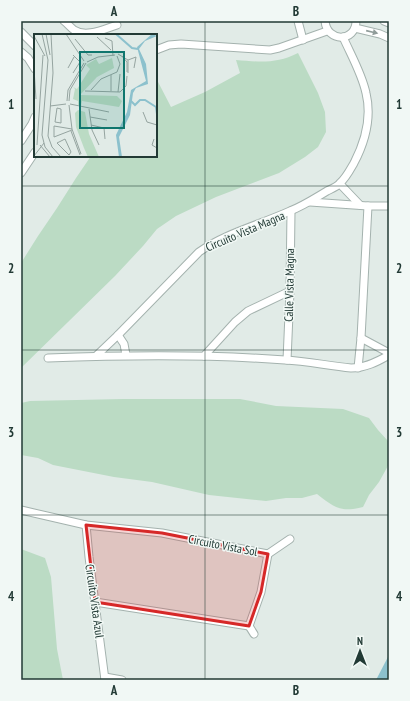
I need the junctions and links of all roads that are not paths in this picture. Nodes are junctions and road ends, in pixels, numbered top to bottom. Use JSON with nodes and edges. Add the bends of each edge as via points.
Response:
{"nodes":[{"id":1,"x":64,"y":21,"type":"edge"},
{"id":2,"x":298,"y":21,"type":"edge"},
{"id":3,"x":325,"y":21,"type":"edge"},
{"id":4,"x":384,"y":21,"type":"edge"},
{"id":5,"x":389,"y":22,"type":"edge"},
{"id":6,"x":116,"y":25,"type":"dead end"},
{"id":7,"x":356,"y":25,"type":"edge"},
{"id":8,"x":327,"y":31,"type":"junction"},
{"id":9,"x":21,"y":32,"type":"edge"},
{"id":10,"x":343,"y":37,"type":"junction"},
{"id":11,"x":389,"y":38,"type":"edge"},
{"id":12,"x":303,"y":40,"type":"junction"},
{"id":13,"x":34,"y":45,"type":"edge"},
{"id":14,"x":157,"y":50,"type":"edge"},
{"id":15,"x":21,"y":52,"type":"edge"},
{"id":16,"x":34,"y":67,"type":"edge"},
{"id":17,"x":34,"y":119,"type":"edge"},
{"id":18,"x":21,"y":141,"type":"edge"},
{"id":19,"x":34,"y":154,"type":"edge"},
{"id":20,"x":21,"y":173,"type":"edge"},
{"id":21,"x":340,"y":184,"type":"junction"},
{"id":22,"x":310,"y":202,"type":"junction"},
{"id":23,"x":360,"y":206,"type":"junction"},
{"id":24,"x":368,"y":206,"type":"junction"},
{"id":25,"x":389,"y":206,"type":"edge"},
{"id":26,"x":291,"y":211,"type":"junction"},
{"id":27,"x":290,"y":292,"type":"junction"},
{"id":28,"x":118,"y":335,"type":"junction"},
{"id":29,"x":361,"y":338,"type":"junction"},
{"id":30,"x":389,"y":354,"type":"edge"},
{"id":31,"x":126,"y":355,"type":"junction"},
{"id":32,"x":96,"y":356,"type":"junction"},
{"id":33,"x":204,"y":356,"type":"junction"},
{"id":34,"x":48,"y":358,"type":"dead end"},
{"id":35,"x":287,"y":360,"type":"junction"},
{"id":36,"x":358,"y":368,"type":"junction"},
{"id":37,"x":21,"y":510,"type":"edge"},
{"id":38,"x":86,"y":524,"type":"junction"},
{"id":39,"x":290,"y":539,"type":"dead end"},
{"id":40,"x":268,"y":554,"type":"junction"},
{"id":41,"x":95,"y":602,"type":"junction"},
{"id":42,"x":249,"y":626,"type":"junction"},
{"id":43,"x":254,"y":634,"type":"dead end"},
{"id":44,"x":105,"y":679,"type":"edge"},
{"id":45,"x":122,"y":680,"type":"edge"}],
"edges":[{"from":1,"to":6,"type":"street","via":[[73,29],[84,33]]},
{"from":2,"to":12,"type":"street"},
{"from":3,"to":8,"type":"street"},
{"from":4,"to":5,"type":"street"},
{"from":7,"to":10,"type":"street","via":[[352,33]]},
{"from":7,"to":11,"type":"street","one_way":true},
{"from":8,"to":10,"type":"street","via":[[338,38]]},
{"from":8,"to":12,"type":"street"},
{"from":9,"to":13,"type":"street"},
{"from":10,"to":21,"type":"street","name":"Circuito Vista Magna","via":[[363,80],[369,113],[365,138],[359,154]]},
{"from":12,"to":14,"type":"street","via":[[270,50],[181,44]]},
{"from":15,"to":16,"type":"street"},
{"from":17,"to":18,"type":"street"},
{"from":19,"to":20,"type":"street"},
{"from":21,"to":22,"type":"street","name":"Circuito Vista Magna"},
{"from":21,"to":23,"type":"street"},
{"from":22,"to":23,"type":"street","name":"Circuito Vista Magna"},
{"from":22,"to":26,"type":"street","name":"Circuito Vista Magna"},
{"from":23,"to":24,"type":"street","name":"Circuito Vista Magna"},
{"from":24,"to":25,"type":"street","name":"Circuito Vista Magna"},
{"from":24,"to":29,"type":"street"},
{"from":26,"to":27,"type":"street","name":"Calle Vista Magna"},
{"from":26,"to":28,"type":"street","name":"Circuito Vista Magna","via":[[224,237],[198,252]]},
{"from":27,"to":33,"type":"street","via":[[248,311]]},
{"from":27,"to":35,"type":"street","name":"Calle Vista Magna"},
{"from":28,"to":31,"type":"street","via":[[124,344]]},
{"from":28,"to":32,"type":"street","name":"Circuito Vista Magna"},
{"from":29,"to":30,"type":"street"},
{"from":29,"to":36,"type":"street"},
{"from":30,"to":36,"type":"street","via":[[370,365]]},
{"from":31,"to":32,"type":"street"},
{"from":31,"to":33,"type":"street"},
{"from":32,"to":34,"type":"street"},
{"from":33,"to":35,"type":"street"},
{"from":35,"to":36,"type":"street"},
{"from":37,"to":38,"type":"street","name":"Circuito Vista Sol"},
{"from":38,"to":40,"type":"street","name":"Circuito Vista Sol","via":[[162,533]]},
{"from":38,"to":41,"type":"street","name":"Circuito Vista Azul"},
{"from":39,"to":40,"type":"street"},
{"from":40,"to":42,"type":"street","name":"Circuito Vista Sol","via":[[261,592]]},
{"from":41,"to":42,"type":"street"},
{"from":41,"to":44,"type":"street","name":"Circuito Vista Azul"},
{"from":42,"to":43,"type":"street"},
{"from":44,"to":45,"type":"street","name":"Circuito Vista Azul"}]}
